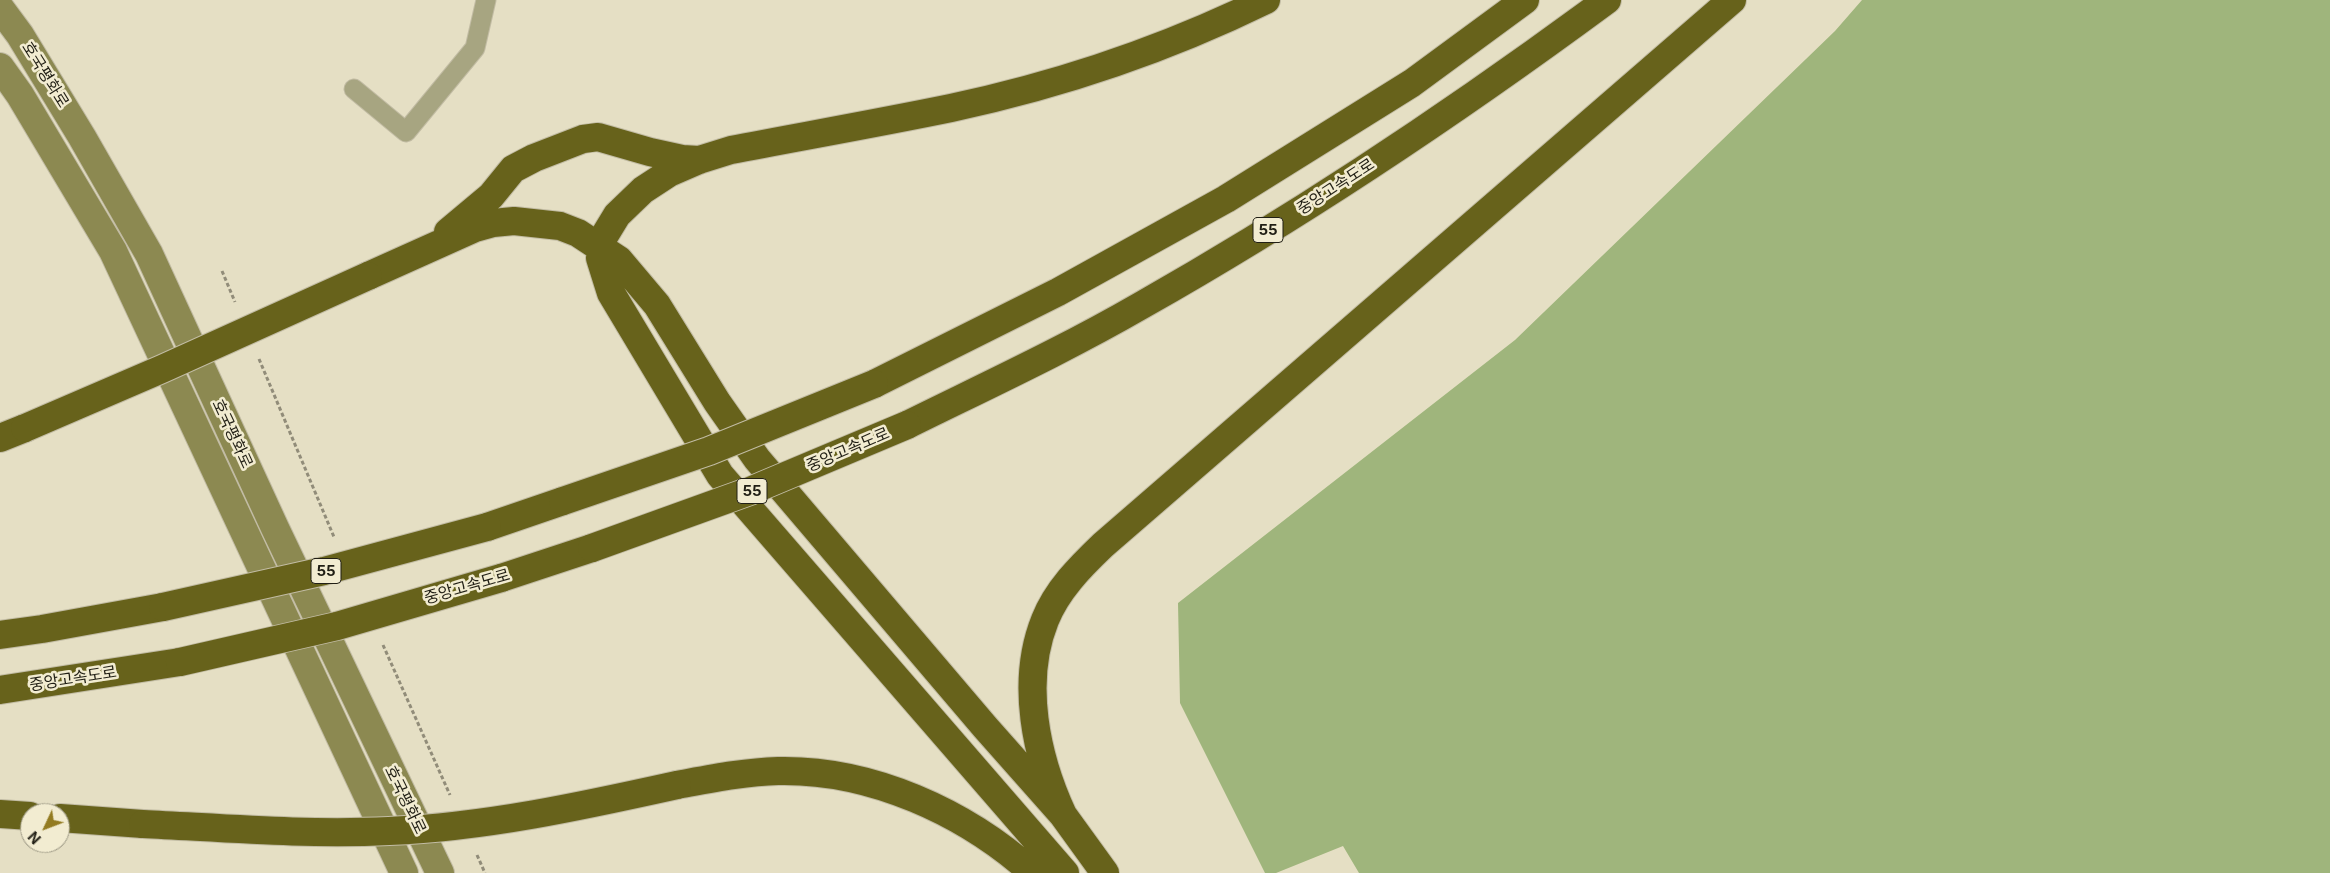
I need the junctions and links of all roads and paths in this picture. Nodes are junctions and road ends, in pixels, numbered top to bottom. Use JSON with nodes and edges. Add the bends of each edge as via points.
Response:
{"nodes":[{"id":1,"x":486,"y":0,"type":"edge"},
{"id":2,"x":1266,"y":0,"type":"edge"},
{"id":3,"x":1525,"y":0,"type":"edge"},
{"id":4,"x":1607,"y":0,"type":"edge"},
{"id":5,"x":1732,"y":0,"type":"edge"},
{"id":6,"x":0,"y":8,"type":"edge"},
{"id":7,"x":0,"y":67,"type":"edge"},
{"id":8,"x":354,"y":89,"type":"dead end"},
{"id":9,"x":699,"y":160,"type":"junction"},
{"id":10,"x":601,"y":248,"type":"junction"},
{"id":11,"x":412,"y":256,"type":"junction"},
{"id":12,"x":0,"y":438,"type":"edge"},
{"id":13,"x":0,"y":635,"type":"edge"},
{"id":14,"x":0,"y":690,"type":"edge"},
{"id":15,"x":0,"y":814,"type":"edge"},
{"id":16,"x":20,"y":815,"type":"edge"},
{"id":17,"x":1064,"y":815,"type":"junction"},
{"id":18,"x":70,"y":819,"type":"edge"},
{"id":19,"x":404,"y":873,"type":"edge"},
{"id":20,"x":440,"y":873,"type":"edge"},
{"id":21,"x":1033,"y":873,"type":"edge"},
{"id":22,"x":1065,"y":873,"type":"edge"},
{"id":23,"x":1105,"y":873,"type":"edge"}],
"edges":[{"from":1,"to":8,"type":"lane","via":[[475,48],[406,132]]},
{"from":2,"to":9,"type":"highway","via":[[1174,42],[1030,88],[952,108],[731,150]]},
{"from":3,"to":13,"type":"highway","number":"55","bridge":true,"via":[[1412,83],[1226,199],[1058,292],[874,384],[709,451],[487,527],[324,571],[163,607]]},
{"from":4,"to":14,"type":"highway","name":"중앙고속도로","number":"55","bridge":true,"via":[[1506,74],[1345,182],[1216,263],[1140,307],[907,425],[750,492],[592,548],[337,626],[180,662]]},
{"from":5,"to":17,"type":"highway","via":[[1102,545],[1072,575],[1045,619],[1032,672],[1044,766]]},
{"from":6,"to":20,"type":"main road","name":"호국평화로","via":[[82,137],[149,254],[275,528]]},
{"from":7,"to":19,"type":"main road","name":"호국평화로","via":[[113,251]]},
{"from":9,"to":10,"type":"highway","via":[[669,173],[643,190],[617,215]]},
{"from":9,"to":11,"type":"highway","via":[[650,152],[598,137],[566,144],[513,169],[491,196],[469,215]]},
{"from":10,"to":11,"type":"highway","via":[[560,226],[514,221],[475,228]]},
{"from":10,"to":17,"type":"highway","via":[[619,260],[657,305],[717,402],[757,459]]},
{"from":10,"to":22,"type":"highway","via":[[600,258],[611,293],[720,475]]},
{"from":11,"to":12,"type":"highway","bridge":true},
{"from":15,"to":16,"type":"highway"},
{"from":17,"to":23,"type":"highway"},
{"from":18,"to":21,"type":"highway","bridge":true,"via":[[281,831],[390,831],[436,828],[548,812],[747,773],[808,772],[864,781],[929,805],[973,827]]}]}
